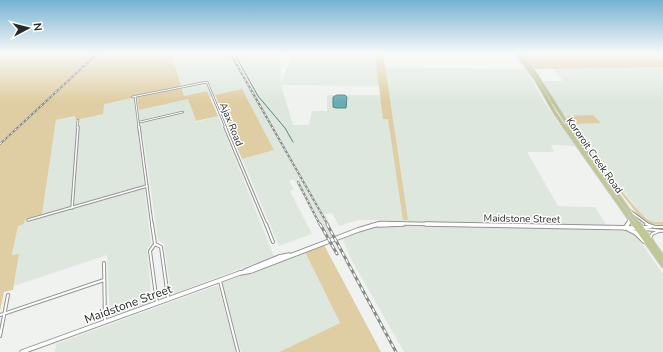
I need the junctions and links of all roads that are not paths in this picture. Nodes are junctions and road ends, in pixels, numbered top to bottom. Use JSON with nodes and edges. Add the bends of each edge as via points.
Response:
{"nodes":[{"id":1,"x":530,"y":69,"type":"edge"},
{"id":2,"x":531,"y":69,"type":"edge"},
{"id":3,"x":135,"y":96,"type":"junction"},
{"id":4,"x":132,"y":97,"type":"dead end"},
{"id":5,"x":183,"y":112,"type":"dead end"},
{"id":6,"x":78,"y":120,"type":"dead end"},
{"id":7,"x":139,"y":122,"type":"junction"},
{"id":8,"x":563,"y":125,"type":"junction"},
{"id":9,"x":568,"y":125,"type":"junction"},
{"id":10,"x":589,"y":161,"type":"junction"},
{"id":11,"x":594,"y":161,"type":"junction"},
{"id":12,"x":147,"y":186,"type":"junction"},
{"id":13,"x":72,"y":208,"type":"junction"},
{"id":14,"x":628,"y":208,"type":"junction"},
{"id":15,"x":28,"y":220,"type":"dead end"},
{"id":16,"x":630,"y":220,"type":"junction"},
{"id":17,"x":655,"y":227,"type":"junction"},
{"id":18,"x":663,"y":227,"type":"edge"},
{"id":19,"x":625,"y":228,"type":"junction"},
{"id":20,"x":636,"y":228,"type":"junction"},
{"id":21,"x":642,"y":228,"type":"junction"},
{"id":22,"x":662,"y":231,"type":"edge"},
{"id":23,"x":650,"y":240,"type":"junction"},
{"id":24,"x":273,"y":242,"type":"dead end"},
{"id":25,"x":155,"y":244,"type":"junction"},
{"id":26,"x":653,"y":250,"type":"junction"},
{"id":27,"x":663,"y":258,"type":"edge"},
{"id":28,"x":104,"y":263,"type":"dead end"},
{"id":29,"x":663,"y":265,"type":"edge"},
{"id":30,"x":104,"y":280,"type":"junction"},
{"id":31,"x":220,"y":281,"type":"junction"},
{"id":32,"x":8,"y":295,"type":"dead end"},
{"id":33,"x":169,"y":300,"type":"junction"},
{"id":34,"x":157,"y":305,"type":"junction"},
{"id":35,"x":4,"y":314,"type":"junction"},
{"id":36,"x":0,"y":315,"type":"edge"},
{"id":37,"x":105,"y":323,"type":"junction"},
{"id":38,"x":0,"y":336,"type":"edge"},
{"id":39,"x":22,"y":352,"type":"edge"},
{"id":40,"x":238,"y":352,"type":"edge"}],
"edges":[{"from":1,"to":8,"type":"main road","name":"Kororoit Creek Road"},
{"from":2,"to":9,"type":"main road","name":"Kororoit Creek Road"},
{"from":3,"to":4,"type":"street","name":"Ajax Road"},
{"from":3,"to":7,"type":"street"},
{"from":3,"to":24,"type":"street","name":"Ajax Road","via":[[207,82]]},
{"from":5,"to":7,"type":"street"},
{"from":6,"to":13,"type":"street"},
{"from":7,"to":12,"type":"street"},
{"from":8,"to":9,"type":"main road"},
{"from":8,"to":10,"type":"main road","name":"Kororoit Creek Road"},
{"from":9,"to":11,"type":"main road","name":"Kororoit Creek Road"},
{"from":10,"to":11,"type":"main road"},
{"from":10,"to":16,"type":"main road","name":"Kororoit Creek Road"},
{"from":11,"to":14,"type":"main road","name":"Kororoit Creek Road"},
{"from":12,"to":13,"type":"street"},
{"from":12,"to":25,"type":"street"},
{"from":13,"to":15,"type":"street"},
{"from":14,"to":17,"type":"street","via":[[643,222]]},
{"from":14,"to":21,"type":"main road","name":"Kororoit Creek Road"},
{"from":16,"to":19,"type":"main road"},
{"from":16,"to":20,"type":"main road","name":"Kororoit Creek Road"},
{"from":17,"to":18,"type":"street"},
{"from":17,"to":21,"type":"street"},
{"from":19,"to":20,"type":"main road","name":"Maidstone Street"},
{"from":19,"to":26,"type":"main road","via":[[636,233]]},
{"from":19,"to":31,"type":"main road","name":"Maidstone Street","via":[[377,225]]},
{"from":20,"to":21,"type":"main road"},
{"from":20,"to":26,"type":"main road","name":"Kororoit Creek Road"},
{"from":21,"to":22,"type":"street"},
{"from":21,"to":23,"type":"main road","name":"Kororoit Creek Road"},
{"from":22,"to":23,"type":"street","via":[[652,234]]},
{"from":23,"to":27,"type":"main road","name":"Kororoit Creek Road"},
{"from":25,"to":33,"type":"street","via":[[161,247]]},
{"from":25,"to":34,"type":"street","via":[[150,251]]},
{"from":26,"to":29,"type":"main road","name":"Kororoit Creek Road"},
{"from":28,"to":30,"type":"street"},
{"from":30,"to":35,"type":"street"},
{"from":30,"to":37,"type":"street"},
{"from":31,"to":33,"type":"main road","name":"Maidstone Street"},
{"from":31,"to":40,"type":"street"},
{"from":32,"to":35,"type":"street"},
{"from":33,"to":34,"type":"main road","name":"Maidstone Street"},
{"from":34,"to":37,"type":"main road","name":"Maidstone Street"},
{"from":35,"to":36,"type":"street"},
{"from":35,"to":38,"type":"street"},
{"from":37,"to":39,"type":"main road","name":"Maidstone Street"}]}
